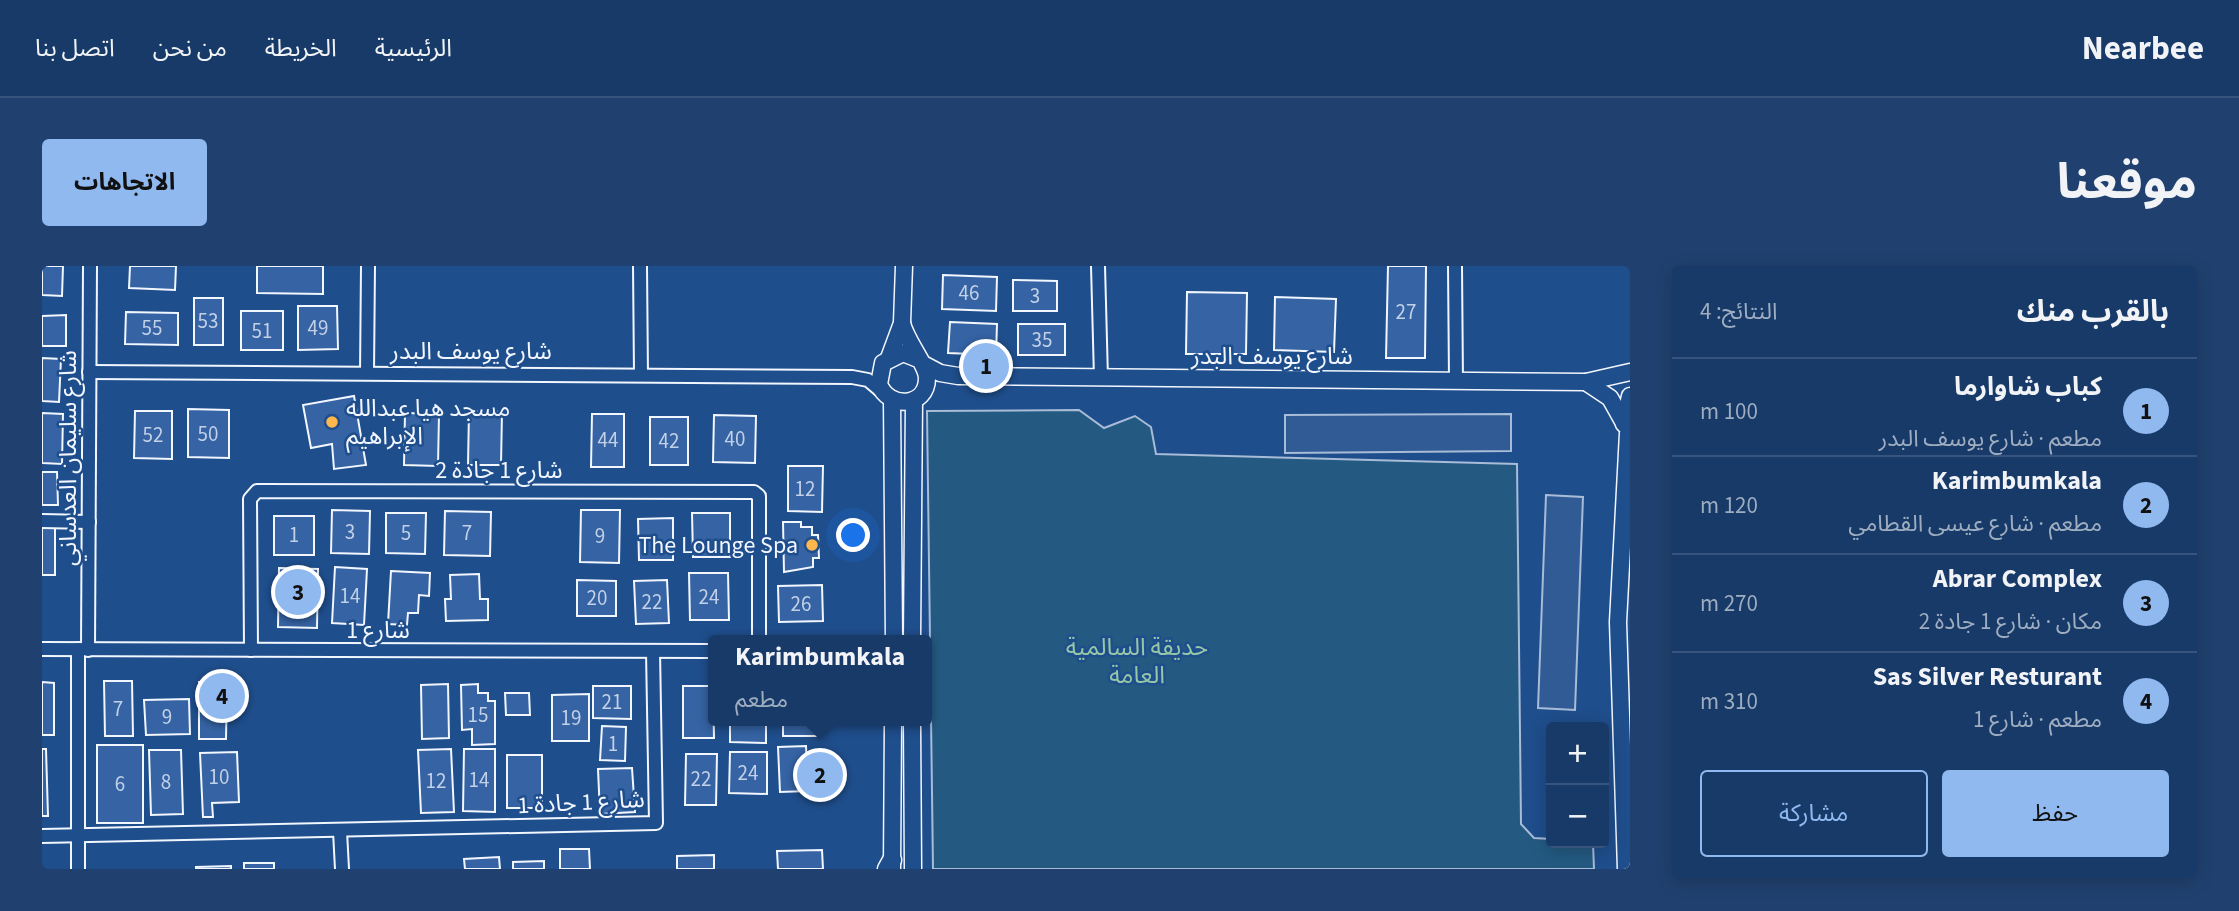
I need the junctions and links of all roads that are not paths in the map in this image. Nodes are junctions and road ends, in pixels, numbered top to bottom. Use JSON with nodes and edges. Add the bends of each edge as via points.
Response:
{"nodes":[{"id":1,"x":90,"y":266,"type":"edge"},
{"id":2,"x":368,"y":266,"type":"edge"},
{"id":3,"x":640,"y":266,"type":"edge"},
{"id":4,"x":904,"y":266,"type":"edge"},
{"id":5,"x":1098,"y":266,"type":"edge"},
{"id":6,"x":1455,"y":266,"type":"edge"},
{"id":7,"x":902,"y":324,"type":"junction"},
{"id":8,"x":886,"y":360,"type":"junction"},
{"id":9,"x":920,"y":361,"type":"junction"},
{"id":10,"x":89,"y":372,"type":"junction"},
{"id":11,"x":368,"y":373,"type":"junction"},
{"id":12,"x":1630,"y":373,"type":"edge"},
{"id":13,"x":641,"y":375,"type":"junction"},
{"id":14,"x":958,"y":376,"type":"junction"},
{"id":15,"x":852,"y":377,"type":"junction"},
{"id":16,"x":1101,"y":378,"type":"junction"},
{"id":17,"x":1456,"y":381,"type":"junction"},
{"id":18,"x":1586,"y":382,"type":"junction"},
{"id":19,"x":887,"y":395,"type":"junction"},
{"id":20,"x":1630,"y":396,"type":"edge"},
{"id":21,"x":917,"y":397,"type":"junction"},
{"id":22,"x":1627,"y":431,"type":"edge"},
{"id":23,"x":42,"y":521,"type":"edge"},
{"id":24,"x":89,"y":522,"type":"junction"},
{"id":25,"x":759,"y":635,"type":"edge"},
{"id":26,"x":894,"y":635,"type":"edge"},
{"id":27,"x":912,"y":635,"type":"edge"},
{"id":28,"x":42,"y":649,"type":"edge"},
{"id":29,"x":83,"y":650,"type":"junction"},
{"id":30,"x":251,"y":650,"type":"junction"},
{"id":31,"x":653,"y":651,"type":"junction"},
{"id":32,"x":708,"y":651,"type":"edge"},
{"id":33,"x":893,"y":726,"type":"edge"},
{"id":34,"x":912,"y":726,"type":"edge"},
{"id":35,"x":340,"y":831,"type":"junction"},
{"id":36,"x":77,"y":835,"type":"junction"},
{"id":37,"x":42,"y":836,"type":"edge"},
{"id":38,"x":890,"y":866,"type":"edge"},
{"id":39,"x":78,"y":869,"type":"edge"},
{"id":40,"x":342,"y":869,"type":"edge"},
{"id":41,"x":913,"y":869,"type":"edge"},
{"id":42,"x":1626,"y":869,"type":"edge"}],
"edges":[{"from":1,"to":10,"type":"street","name":"شارع سليمان العدساني"},
{"from":2,"to":11,"type":"street"},
{"from":3,"to":13,"type":"street"},
{"from":4,"to":7,"type":"street"},
{"from":5,"to":16,"type":"street"},
{"from":6,"to":17,"type":"street"},
{"from":7,"to":8,"type":"street"},
{"from":7,"to":9,"type":"street"},
{"from":8,"to":9,"type":"street","via":[[903,354]]},
{"from":8,"to":15,"type":"street","name":"شارع يوسف البدر"},
{"from":8,"to":19,"type":"street","via":[[878,376]]},
{"from":9,"to":14,"type":"street","name":"شارع يوسف البدر","via":[[940,373]]},
{"from":9,"to":21,"type":"street","via":[[927,380]]},
{"from":10,"to":11,"type":"street","name":"شارع يوسف البدر"},
{"from":10,"to":24,"type":"street","name":"شارع سليمان العدساني"},
{"from":11,"to":13,"type":"street","name":"شارع يوسف البدر"},
{"from":12,"to":18,"type":"street","name":"شارع يوسف البدر"},
{"from":13,"to":15,"type":"street","name":"شارع يوسف البدر"},
{"from":14,"to":16,"type":"street","name":"شارع يوسف البدر"},
{"from":14,"to":21,"type":"street","name":"شارع يوسف البدر"},
{"from":15,"to":19,"type":"street","name":"شارع يوسف البدر","via":[[868,380]]},
{"from":16,"to":17,"type":"street","name":"شارع يوسف البدر"},
{"from":17,"to":18,"type":"street","name":"شارع يوسف البدر"},
{"from":18,"to":22,"type":"street","via":[[1610,398]]},
{"from":19,"to":21,"type":"street"},
{"from":19,"to":26,"type":"street"},
{"from":20,"to":22,"type":"street"},
{"from":21,"to":27,"type":"street"},
{"from":22,"to":42,"type":"street","via":[[1618,622]]},
{"from":23,"to":24,"type":"street"},
{"from":24,"to":29,"type":"street","name":"شارع سليمان العدساني"},
{"from":25,"to":30,"type":"street","name":"شارع 1 جادة 2","via":[[759,496],[754,492],[257,491],[250,499]]},
{"from":28,"to":29,"type":"street","name":"شارع 1"},
{"from":29,"to":30,"type":"street","name":"شارع 1"},
{"from":29,"to":36,"type":"street"},
{"from":30,"to":31,"type":"street","name":"شارع 1"},
{"from":31,"to":32,"type":"street","name":"شارع 1"},
{"from":31,"to":35,"type":"street","name":"شارع 1 جادة 1","via":[[656,823]]},
{"from":33,"to":38,"type":"street"},
{"from":34,"to":41,"type":"street"},
{"from":35,"to":36,"type":"street","name":"شارع 1 جادة 1"},
{"from":35,"to":40,"type":"street"},
{"from":36,"to":37,"type":"street","name":"شارع 1 جادة 1"},
{"from":36,"to":39,"type":"street"}]}
